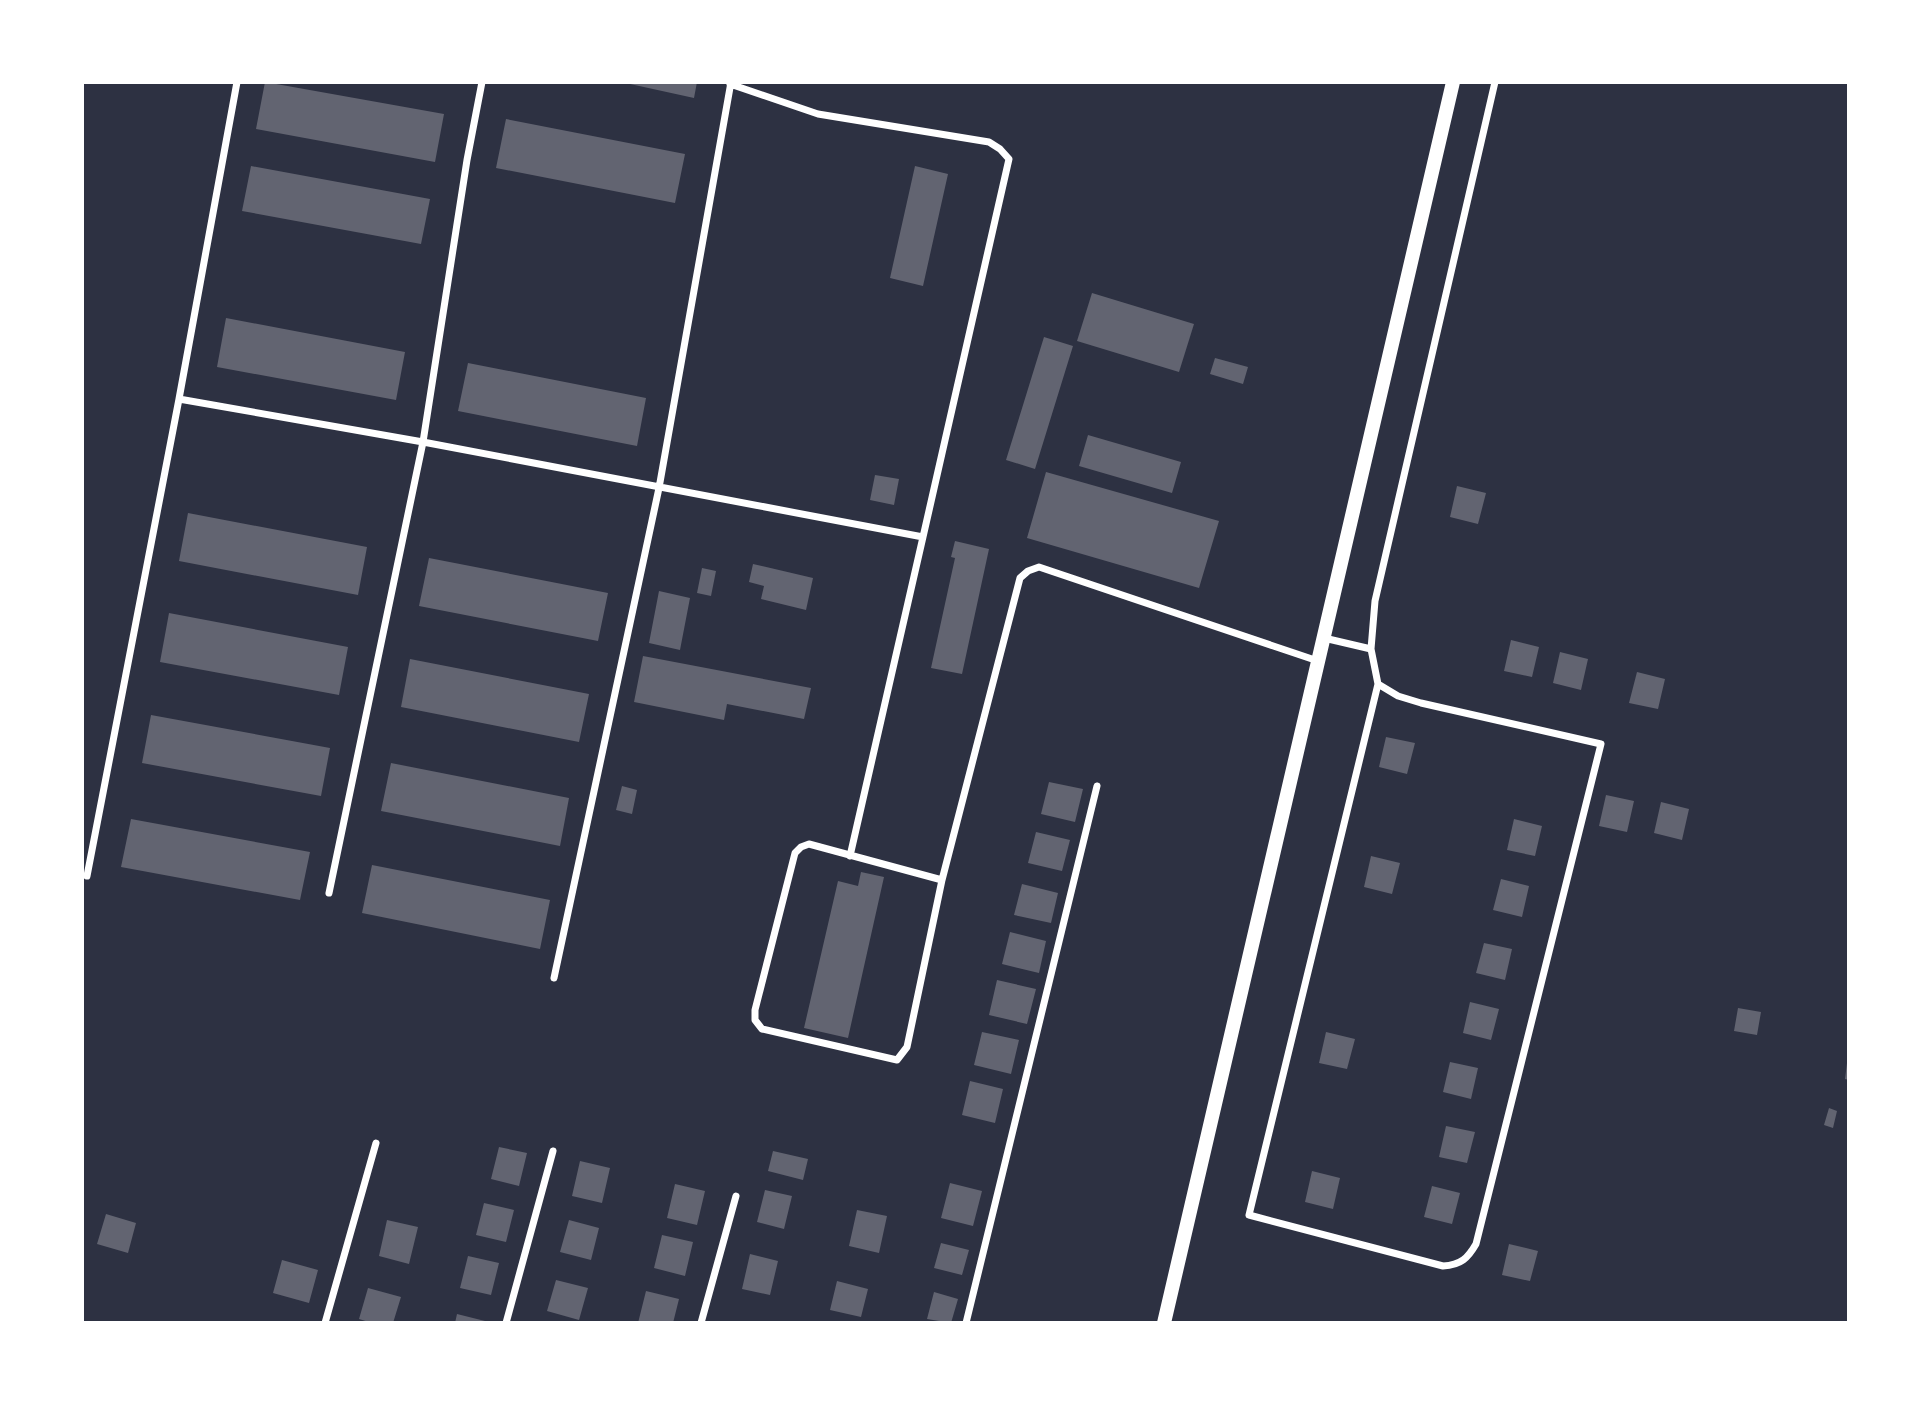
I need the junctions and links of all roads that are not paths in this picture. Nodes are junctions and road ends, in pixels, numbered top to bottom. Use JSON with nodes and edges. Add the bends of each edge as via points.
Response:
{"nodes":[{"id":1,"x":237,"y":82,"type":"edge"},
{"id":2,"x":482,"y":82,"type":"edge"},
{"id":3,"x":1453,"y":82,"type":"edge"},
{"id":4,"x":1495,"y":82,"type":"edge"},
{"id":5,"x":731,"y":83,"type":"edge"},
{"id":6,"x":179,"y":399,"type":"junction"},
{"id":7,"x":423,"y":442,"type":"junction"},
{"id":8,"x":659,"y":488,"type":"junction"},
{"id":9,"x":923,"y":537,"type":"junction"},
{"id":10,"x":1324,"y":638,"type":"junction"},
{"id":11,"x":1371,"y":649,"type":"junction"},
{"id":12,"x":1318,"y":662,"type":"junction"},
{"id":13,"x":1378,"y":684,"type":"junction"},
{"id":14,"x":1097,"y":786,"type":"dead end"},
{"id":15,"x":850,"y":856,"type":"junction"},
{"id":16,"x":87,"y":876,"type":"dead end"},
{"id":17,"x":942,"y":880,"type":"junction"},
{"id":18,"x":330,"y":893,"type":"dead end"},
{"id":19,"x":554,"y":978,"type":"dead end"},
{"id":20,"x":376,"y":1143,"type":"dead end"},
{"id":21,"x":553,"y":1151,"type":"dead end"},
{"id":22,"x":736,"y":1196,"type":"dead end"},
{"id":23,"x":325,"y":1323,"type":"edge"},
{"id":24,"x":506,"y":1323,"type":"edge"},
{"id":25,"x":701,"y":1323,"type":"edge"},
{"id":26,"x":966,"y":1323,"type":"edge"},
{"id":27,"x":1164,"y":1323,"type":"edge"}],
"edges":[{"from":1,"to":6,"type":"street"},
{"from":2,"to":7,"type":"street"},
{"from":3,"to":10,"type":"main road"},
{"from":4,"to":11,"type":"street","via":[[1375,601]]},
{"from":5,"to":8,"type":"street"},
{"from":5,"to":9,"type":"street","via":[[818,114],[989,142],[1009,159]]},
{"from":6,"to":7,"type":"street"},
{"from":6,"to":16,"type":"street"},
{"from":7,"to":8,"type":"street"},
{"from":7,"to":18,"type":"street"},
{"from":8,"to":9,"type":"street"},
{"from":8,"to":19,"type":"street"},
{"from":9,"to":15,"type":"street"},
{"from":10,"to":11,"type":"street"},
{"from":10,"to":12,"type":"main road"},
{"from":11,"to":13,"type":"street"},
{"from":12,"to":17,"type":"street","via":[[1039,567],[1028,571],[1020,578]]},
{"from":12,"to":27,"type":"main road"},
{"from":13,"to":13,"type":"street","via":[[1421,704],[1601,744],[1476,1244],[1456,1265],[1249,1215]]},
{"from":14,"to":26,"type":"street"},
{"from":15,"to":17,"type":"street"},
{"from":15,"to":17,"type":"street","via":[[809,844],[795,853],[755,1010],[762,1029],[897,1060],[907,1047]]},
{"from":20,"to":23,"type":"street"},
{"from":21,"to":24,"type":"street"},
{"from":22,"to":25,"type":"street"}]}
